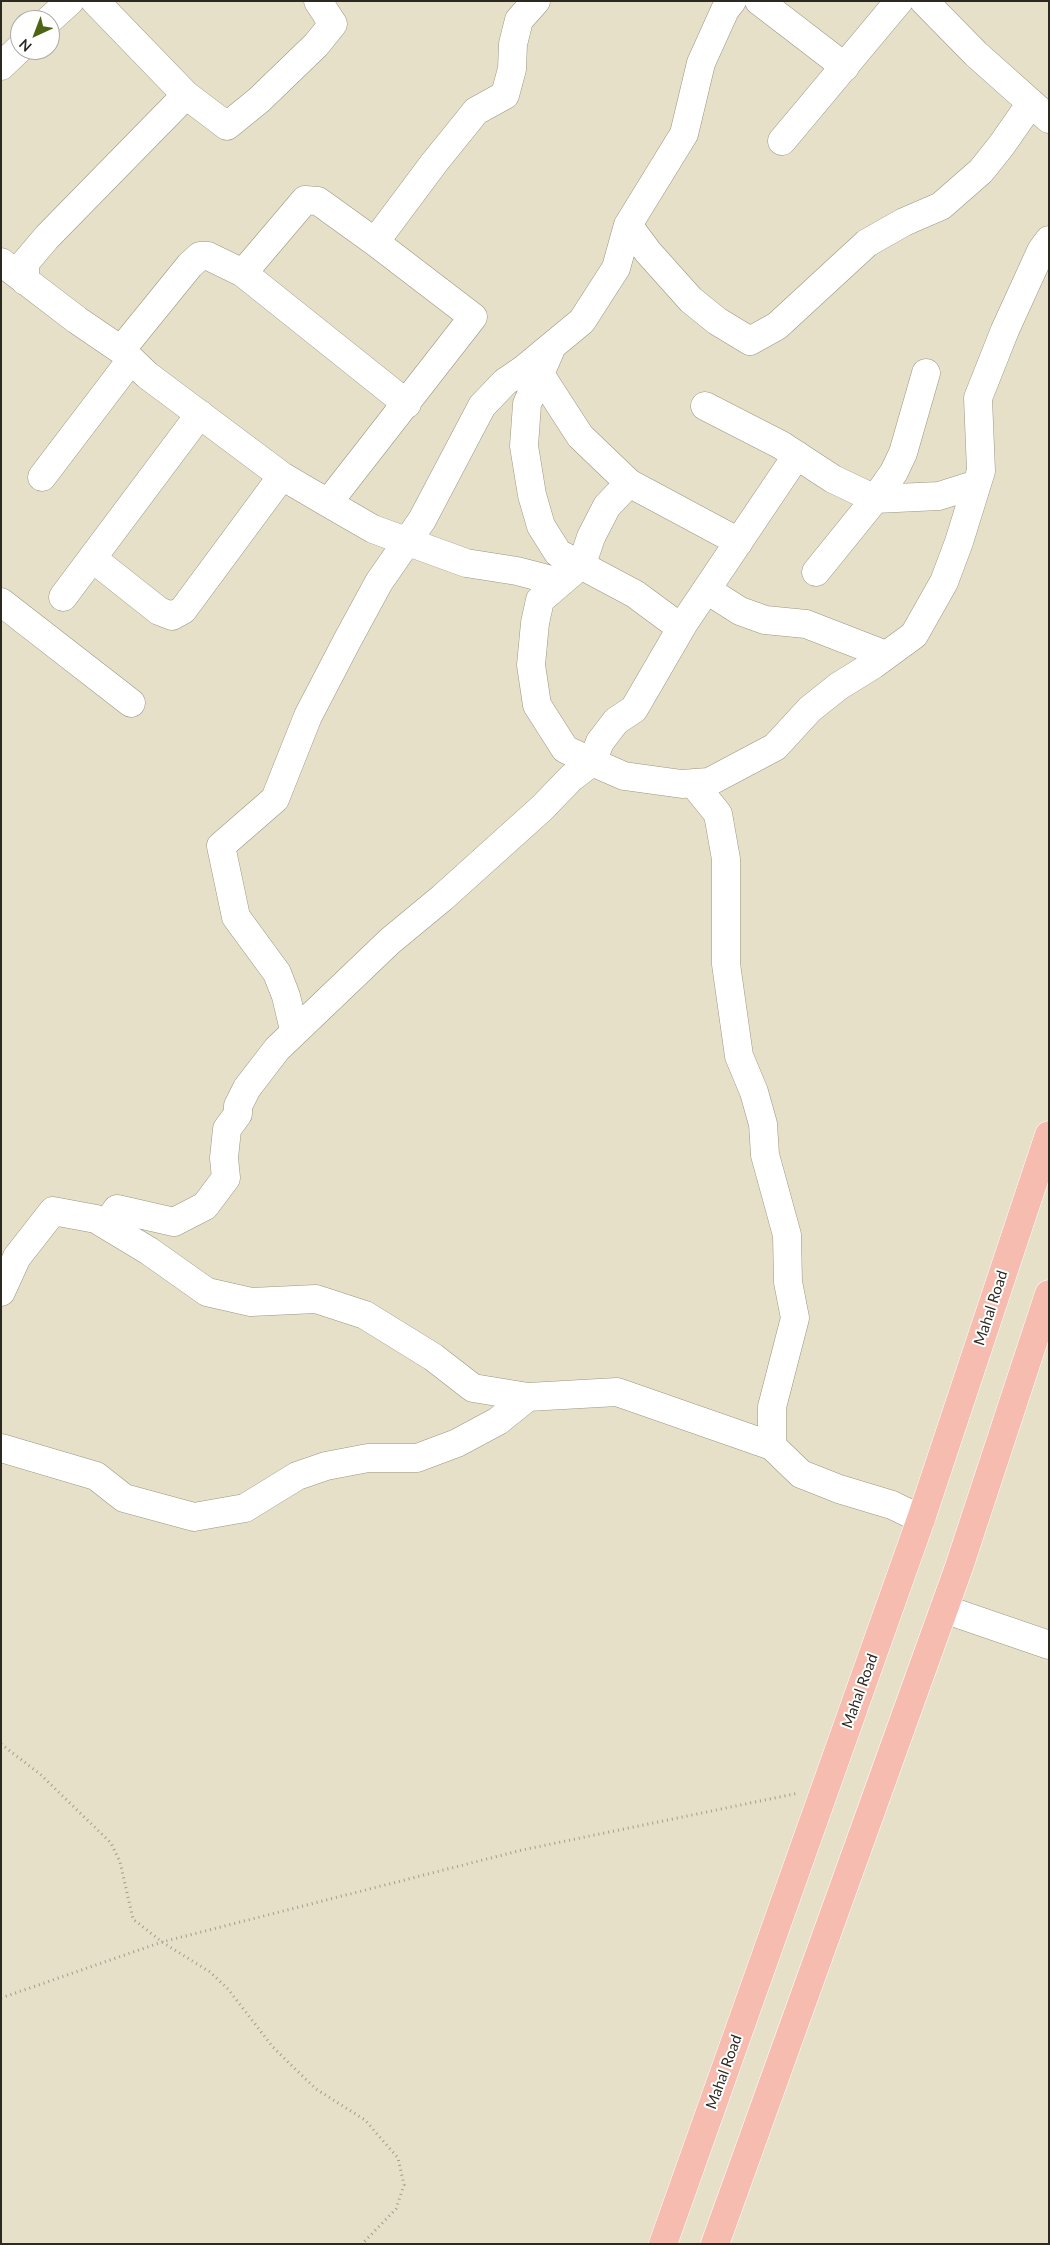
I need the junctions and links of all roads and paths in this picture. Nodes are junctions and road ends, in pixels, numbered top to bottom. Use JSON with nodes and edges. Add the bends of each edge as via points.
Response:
{"nodes":[{"id":1,"x":70,"y":1,"type":"edge"},
{"id":2,"x":95,"y":1,"type":"edge"},
{"id":3,"x":318,"y":1,"type":"edge"},
{"id":4,"x":536,"y":1,"type":"edge"},
{"id":5,"x":732,"y":1,"type":"edge"},
{"id":6,"x":759,"y":1,"type":"edge"},
{"id":7,"x":899,"y":1,"type":"edge"},
{"id":8,"x":924,"y":1,"type":"edge"},
{"id":9,"x":60,"y":10,"type":"edge"},
{"id":10,"x":845,"y":67,"type":"junction"},
{"id":11,"x":186,"y":95,"type":"junction"},
{"id":12,"x":1040,"y":111,"type":"edge"},
{"id":13,"x":782,"y":142,"type":"dead end"},
{"id":14,"x":628,"y":225,"type":"junction"},
{"id":15,"x":1049,"y":240,"type":"edge"},
{"id":16,"x":375,"y":242,"type":"junction"},
{"id":17,"x":1,"y":262,"type":"edge"},
{"id":18,"x":244,"y":273,"type":"junction"},
{"id":19,"x":24,"y":281,"type":"junction"},
{"id":20,"x":552,"y":346,"type":"junction"},
{"id":21,"x":126,"y":355,"type":"junction"},
{"id":22,"x":926,"y":373,"type":"dead end"},
{"id":23,"x":540,"y":374,"type":"junction"},
{"id":24,"x":407,"y":404,"type":"junction"},
{"id":25,"x":705,"y":406,"type":"dead end"},
{"id":26,"x":200,"y":414,"type":"junction"},
{"id":27,"x":797,"y":455,"type":"junction"},
{"id":28,"x":282,"y":476,"type":"junction"},
{"id":29,"x":42,"y":478,"type":"dead end"},
{"id":30,"x":629,"y":483,"type":"junction"},
{"id":31,"x":977,"y":484,"type":"junction"},
{"id":32,"x":875,"y":499,"type":"junction"},
{"id":33,"x":328,"y":503,"type":"junction"},
{"id":34,"x":406,"y":542,"type":"junction"},
{"id":35,"x":739,"y":542,"type":"junction"},
{"id":36,"x":92,"y":558,"type":"junction"},
{"id":37,"x":582,"y":564,"type":"junction"},
{"id":38,"x":816,"y":572,"type":"dead end"},
{"id":39,"x":559,"y":582,"type":"junction"},
{"id":40,"x":707,"y":590,"type":"junction"},
{"id":41,"x":62,"y":597,"type":"dead end"},
{"id":42,"x":1,"y":602,"type":"edge"},
{"id":43,"x":681,"y":628,"type":"junction"},
{"id":44,"x":886,"y":655,"type":"junction"},
{"id":45,"x":131,"y":703,"type":"dead end"},
{"id":46,"x":592,"y":762,"type":"junction"},
{"id":47,"x":693,"y":783,"type":"junction"},
{"id":48,"x":294,"y":1030,"type":"junction"},
{"id":49,"x":1049,"y":1135,"type":"edge"},
{"id":50,"x":106,"y":1224,"type":"junction"},
{"id":51,"x":1,"y":1292,"type":"edge"},
{"id":52,"x":1049,"y":1294,"type":"edge"},
{"id":53,"x":528,"y":1397,"type":"junction"},
{"id":54,"x":772,"y":1446,"type":"junction"},
{"id":55,"x":1,"y":1448,"type":"edge"},
{"id":56,"x":922,"y":1519,"type":"junction"},
{"id":57,"x":944,"y":1609,"type":"junction"},
{"id":58,"x":1049,"y":1645,"type":"edge"},
{"id":59,"x":1,"y":1744,"type":"edge"},
{"id":60,"x":825,"y":1788,"type":"junction"},
{"id":61,"x":162,"y":1942,"type":"junction"},
{"id":62,"x":1,"y":1998,"type":"edge"},
{"id":63,"x":362,"y":2244,"type":"edge"},
{"id":64,"x":663,"y":2244,"type":"edge"},
{"id":65,"x":715,"y":2244,"type":"edge"}],
"edges":[{"from":1,"to":9,"type":"street"},
{"from":2,"to":11,"type":"street"},
{"from":3,"to":11,"type":"street","via":[[334,24],[259,100],[227,126]]},
{"from":4,"to":16,"type":"street","via":[[519,20],[505,95],[476,111]]},
{"from":5,"to":14,"type":"street","via":[[701,62],[684,134]]},
{"from":6,"to":10,"type":"street"},
{"from":7,"to":10,"type":"street"},
{"from":8,"to":12,"type":"street","via":[[976,54]]},
{"from":10,"to":13,"type":"street"},
{"from":11,"to":19,"type":"street","via":[[47,237],[25,263]]},
{"from":12,"to":14,"type":"street","via":[[942,206],[904,222],[867,244],[777,326],[750,341],[691,300]]},
{"from":14,"to":20,"type":"street","via":[[616,268],[582,321]]},
{"from":15,"to":31,"type":"street","via":[[1005,330],[978,398],[981,471]]},
{"from":16,"to":18,"type":"street","via":[[318,201],[305,200]]},
{"from":16,"to":24,"type":"street","via":[[473,317]]},
{"from":17,"to":19,"type":"street"},
{"from":18,"to":21,"type":"street","via":[[208,256],[200,256],[190,265]]},
{"from":18,"to":24,"type":"street"},
{"from":19,"to":21,"type":"street"},
{"from":20,"to":23,"type":"street"},
{"from":20,"to":34,"type":"street","via":[[505,382],[482,406],[422,520]]},
{"from":21,"to":26,"type":"street","via":[[147,375]]},
{"from":21,"to":29,"type":"street"},
{"from":22,"to":32,"type":"street","via":[[903,453]]},
{"from":23,"to":30,"type":"street","via":[[580,436]]},
{"from":23,"to":37,"type":"street","via":[[527,404],[524,446],[532,495],[541,526],[558,553]]},
{"from":24,"to":33,"type":"street"},
{"from":25,"to":27,"type":"street"},
{"from":26,"to":28,"type":"street"},
{"from":26,"to":36,"type":"street"},
{"from":27,"to":32,"type":"street","via":[[833,479]]},
{"from":27,"to":35,"type":"street"},
{"from":28,"to":33,"type":"street"},
{"from":28,"to":36,"type":"street","via":[[182,610],[172,616],[159,611]]},
{"from":30,"to":35,"type":"street"},
{"from":30,"to":37,"type":"street","via":[[607,506]]},
{"from":31,"to":32,"type":"street","via":[[939,496]]},
{"from":31,"to":44,"type":"street","via":[[944,582],[914,635]]},
{"from":32,"to":38,"type":"street"},
{"from":33,"to":34,"type":"street","via":[[373,529]]},
{"from":34,"to":39,"type":"street","via":[[466,563]]},
{"from":34,"to":48,"type":"street","via":[[379,582],[308,716],[275,799],[221,846],[236,917],[277,974]]},
{"from":35,"to":40,"type":"street"},
{"from":36,"to":41,"type":"street"},
{"from":37,"to":39,"type":"street"},
{"from":37,"to":43,"type":"street","via":[[635,594]]},
{"from":39,"to":46,"type":"street","via":[[540,600],[535,624],[531,665],[536,704],[565,748]]},
{"from":40,"to":43,"type":"street"},
{"from":40,"to":44,"type":"street","via":[[740,611],[765,620],[806,624]]},
{"from":42,"to":45,"type":"street"},
{"from":43,"to":46,"type":"street","via":[[634,709],[616,721],[600,742]]},
{"from":44,"to":47,"type":"street","via":[[810,709],[775,747],[709,782]]},
{"from":46,"to":47,"type":"street","via":[[624,776]]},
{"from":46,"to":48,"type":"street"},
{"from":47,"to":54,"type":"street","via":[[718,814],[726,859],[726,964],[734,1026],[739,1056],[763,1124],[765,1156],[787,1235],[788,1282],[795,1318],[772,1406]]},
{"from":48,"to":50,"type":"street","via":[[247,1088],[238,1106],[238,1114],[227,1129],[226,1178],[206,1206],[174,1222],[117,1209]]},
{"from":49,"to":56,"type":"main road","name":"Mahal Road"},
{"from":50,"to":51,"type":"street","via":[[53,1211],[17,1257]]},
{"from":50,"to":53,"type":"street","via":[[207,1292],[251,1302],[316,1299],[333,1304],[365,1315],[433,1357],[473,1388]]},
{"from":52,"to":57,"type":"main road"},
{"from":53,"to":54,"type":"street","via":[[616,1392]]},
{"from":53,"to":55,"type":"street","via":[[498,1422],[457,1443],[417,1458],[368,1458],[326,1466],[297,1476],[245,1508],[194,1517],[124,1498],[96,1476]]},
{"from":54,"to":56,"type":"street","via":[[800,1474],[892,1505]]},
{"from":56,"to":60,"type":"main road","name":"Mahal Road"},
{"from":57,"to":58,"type":"street"},
{"from":57,"to":65,"type":"main road"},
{"from":59,"to":61,"type":"path","via":[[40,1774],[111,1843],[120,1862],[133,1918]]},
{"from":60,"to":61,"type":"path","via":[[522,1850]]},
{"from":60,"to":64,"type":"main road","name":"Mahal Road"},
{"from":61,"to":62,"type":"path"},
{"from":61,"to":63,"type":"path","via":[[210,1972],[290,2064],[316,2089],[365,2120],[398,2158],[404,2185],[396,2209]]}]}
